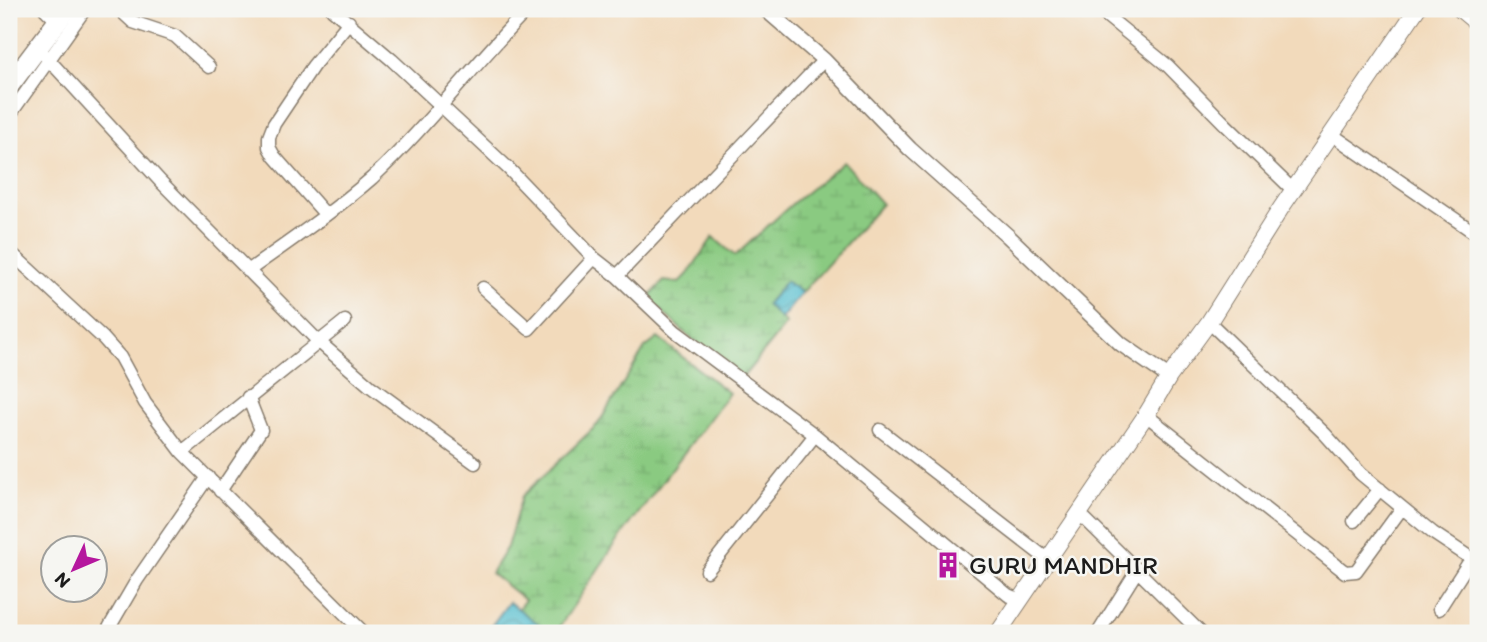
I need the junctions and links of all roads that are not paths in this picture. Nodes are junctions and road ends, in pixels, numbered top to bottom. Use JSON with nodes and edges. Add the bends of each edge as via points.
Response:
{"nodes":[{"id":1,"x":85,"y":9,"type":"edge"},
{"id":2,"x":119,"y":9,"type":"edge"},
{"id":3,"x":332,"y":9,"type":"edge"},
{"id":4,"x":528,"y":9,"type":"edge"},
{"id":5,"x":765,"y":9,"type":"edge"},
{"id":6,"x":1417,"y":9,"type":"edge"},
{"id":7,"x":1460,"y":9,"type":"edge"},
{"id":8,"x":56,"y":13,"type":"edge"},
{"id":9,"x":1103,"y":13,"type":"dead end"},
{"id":10,"x":349,"y":22,"type":"junction"},
{"id":11,"x":1478,"y":24,"type":"edge"},
{"id":12,"x":43,"y":54,"type":"junction"},
{"id":13,"x":824,"y":60,"type":"junction"},
{"id":14,"x":209,"y":67,"type":"dead end"},
{"id":15,"x":9,"y":86,"type":"edge"},
{"id":16,"x":441,"y":107,"type":"junction"},
{"id":17,"x":9,"y":116,"type":"edge"},
{"id":18,"x":1331,"y":134,"type":"junction"},
{"id":19,"x":1293,"y":190,"type":"junction"},
{"id":20,"x":326,"y":215,"type":"junction"},
{"id":21,"x":1478,"y":235,"type":"edge"},
{"id":22,"x":9,"y":251,"type":"edge"},
{"id":23,"x":594,"y":258,"type":"junction"},
{"id":24,"x":248,"y":271,"type":"junction"},
{"id":25,"x":617,"y":276,"type":"junction"},
{"id":26,"x":482,"y":288,"type":"dead end"},
{"id":27,"x":345,"y":321,"type":"dead end"},
{"id":28,"x":1209,"y":322,"type":"junction"},
{"id":29,"x":318,"y":341,"type":"junction"},
{"id":30,"x":1169,"y":377,"type":"junction"},
{"id":31,"x":248,"y":397,"type":"junction"},
{"id":32,"x":1146,"y":415,"type":"junction"},
{"id":33,"x":880,"y":430,"type":"dead end"},
{"id":34,"x":815,"y":435,"type":"junction"},
{"id":35,"x":182,"y":452,"type":"junction"},
{"id":36,"x":475,"y":463,"type":"dead end"},
{"id":37,"x":208,"y":477,"type":"junction"},
{"id":38,"x":1380,"y":489,"type":"junction"},
{"id":39,"x":220,"y":491,"type":"junction"},
{"id":40,"x":1402,"y":508,"type":"junction"},
{"id":41,"x":1080,"y":514,"type":"junction"},
{"id":42,"x":1354,"y":521,"type":"dead end"},
{"id":43,"x":1048,"y":560,"type":"junction"},
{"id":44,"x":1475,"y":561,"type":"edge"},
{"id":45,"x":1138,"y":569,"type":"junction"},
{"id":46,"x":707,"y":571,"type":"dead end"},
{"id":47,"x":1020,"y":600,"type":"junction"},
{"id":48,"x":1439,"y":609,"type":"dead end"},
{"id":49,"x":106,"y":633,"type":"edge"},
{"id":50,"x":364,"y":633,"type":"edge"},
{"id":51,"x":998,"y":633,"type":"edge"},
{"id":52,"x":1098,"y":633,"type":"edge"},
{"id":53,"x":1201,"y":633,"type":"edge"}],
"edges":[{"from":1,"to":12,"type":"street"},
{"from":2,"to":14,"type":"street","via":[[133,22],[175,36]]},
{"from":3,"to":10,"type":"street"},
{"from":4,"to":16,"type":"street"},
{"from":5,"to":13,"type":"street"},
{"from":6,"to":18,"type":"main road"},
{"from":7,"to":11,"type":"main road"},
{"from":8,"to":12,"type":"highway"},
{"from":9,"to":19,"type":"street","via":[[1168,66]]},
{"from":10,"to":16,"type":"street"},
{"from":10,"to":20,"type":"street","via":[[313,66],[269,137],[274,156]]},
{"from":12,"to":15,"type":"highway"},
{"from":12,"to":17,"type":"street"},
{"from":12,"to":24,"type":"street"},
{"from":13,"to":25,"type":"street"},
{"from":13,"to":30,"type":"street","via":[[910,149],[1121,344]]},
{"from":16,"to":20,"type":"street","via":[[372,177]]},
{"from":16,"to":23,"type":"street","via":[[509,169]]},
{"from":18,"to":19,"type":"main road"},
{"from":18,"to":21,"type":"street"},
{"from":19,"to":28,"type":"main road"},
{"from":20,"to":24,"type":"street"},
{"from":22,"to":35,"type":"street","via":[[103,338]]},
{"from":23,"to":25,"type":"street"},
{"from":23,"to":26,"type":"street","via":[[529,329]]},
{"from":24,"to":29,"type":"street"},
{"from":25,"to":34,"type":"street","via":[[675,331]]},
{"from":27,"to":29,"type":"street"},
{"from":28,"to":30,"type":"main road"},
{"from":28,"to":38,"type":"street"},
{"from":29,"to":31,"type":"street"},
{"from":29,"to":36,"type":"street","via":[[370,386]]},
{"from":30,"to":32,"type":"main road"},
{"from":31,"to":35,"type":"street"},
{"from":31,"to":39,"type":"street","via":[[261,430]]},
{"from":32,"to":40,"type":"street","via":[[1345,572],[1356,571]]},
{"from":32,"to":41,"type":"main road"},
{"from":33,"to":43,"type":"street"},
{"from":34,"to":46,"type":"street"},
{"from":34,"to":47,"type":"street","via":[[1008,595]]},
{"from":35,"to":37,"type":"street"},
{"from":37,"to":39,"type":"street"},
{"from":37,"to":49,"type":"street"},
{"from":38,"to":40,"type":"street"},
{"from":38,"to":42,"type":"street"},
{"from":39,"to":50,"type":"street"},
{"from":40,"to":44,"type":"street"},
{"from":41,"to":43,"type":"main road"},
{"from":41,"to":45,"type":"street"},
{"from":43,"to":47,"type":"main road"},
{"from":44,"to":48,"type":"street"},
{"from":45,"to":52,"type":"street"},
{"from":45,"to":53,"type":"street"},
{"from":47,"to":51,"type":"main road"}]}
